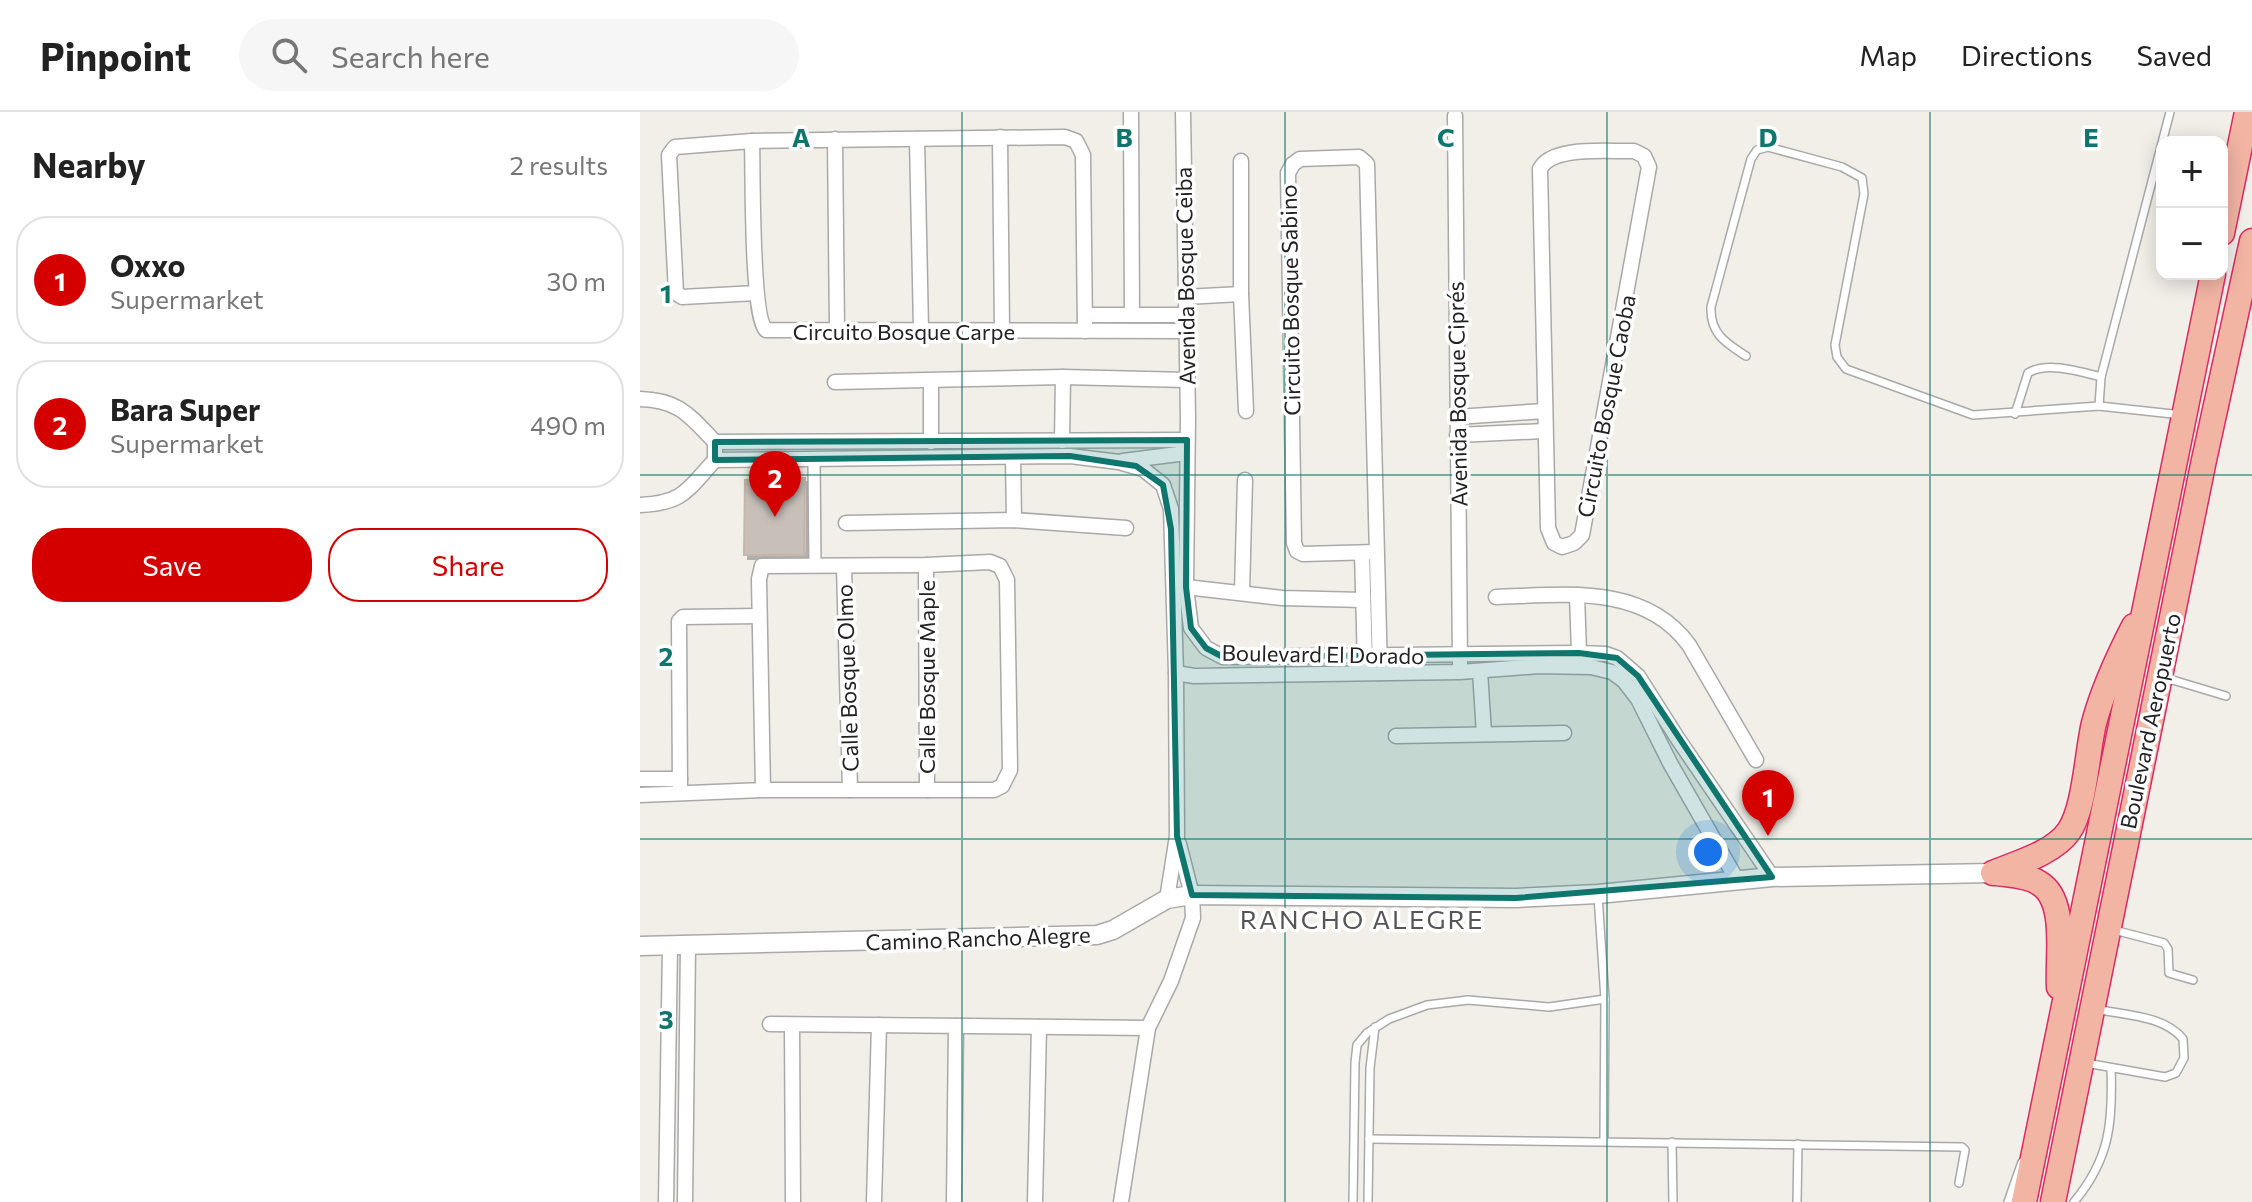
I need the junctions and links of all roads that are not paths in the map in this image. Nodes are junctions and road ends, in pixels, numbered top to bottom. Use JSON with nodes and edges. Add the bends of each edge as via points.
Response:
{"nodes":[{"id":1,"x":1131,"y":112,"type":"edge"},
{"id":2,"x":1183,"y":112,"type":"edge"},
{"id":3,"x":2170,"y":112,"type":"edge"},
{"id":4,"x":2247,"y":112,"type":"edge"},
{"id":5,"x":1455,"y":116,"type":"dead end"},
{"id":6,"x":1000,"y":137,"type":"junction"},
{"id":7,"x":835,"y":139,"type":"junction"},
{"id":8,"x":917,"y":139,"type":"junction"},
{"id":9,"x":752,"y":141,"type":"junction"},
{"id":10,"x":1241,"y":161,"type":"dead end"},
{"id":11,"x":2227,"y":208,"type":"edge"},
{"id":12,"x":2252,"y":241,"type":"edge"},
{"id":13,"x":2249,"y":268,"type":"edge"},
{"id":14,"x":2212,"y":280,"type":"edge"},
{"id":15,"x":756,"y":293,"type":"junction"},
{"id":16,"x":1241,"y":294,"type":"junction"},
{"id":17,"x":1185,"y":297,"type":"junction"},
{"id":18,"x":1086,"y":315,"type":"junction"},
{"id":19,"x":1132,"y":315,"type":"junction"},
{"id":20,"x":1184,"y":315,"type":"junction"},
{"id":21,"x":921,"y":329,"type":"junction"},
{"id":22,"x":837,"y":330,"type":"junction"},
{"id":23,"x":1002,"y":330,"type":"junction"},
{"id":24,"x":1085,"y":331,"type":"junction"},
{"id":25,"x":1186,"y":331,"type":"junction"},
{"id":26,"x":1746,"y":356,"type":"dead end"},
{"id":27,"x":1063,"y":377,"type":"junction"},
{"id":28,"x":2101,"y":377,"type":"junction"},
{"id":29,"x":1187,"y":380,"type":"junction"},
{"id":30,"x":931,"y":381,"type":"junction"},
{"id":31,"x":835,"y":382,"type":"dead end"},
{"id":32,"x":640,"y":399,"type":"edge"},
{"id":33,"x":2099,"y":406,"type":"junction"},
{"id":34,"x":1246,"y":411,"type":"dead end"},
{"id":35,"x":1544,"y":411,"type":"junction"},
{"id":36,"x":2015,"y":414,"type":"junction"},
{"id":37,"x":2184,"y":415,"type":"junction"},
{"id":38,"x":1457,"y":417,"type":"junction"},
{"id":39,"x":1544,"y":431,"type":"junction"},
{"id":40,"x":1457,"y":435,"type":"junction"},
{"id":41,"x":1062,"y":441,"type":"junction"},
{"id":42,"x":715,"y":442,"type":"junction"},
{"id":43,"x":931,"y":442,"type":"junction"},
{"id":44,"x":1186,"y":446,"type":"junction"},
{"id":45,"x":1013,"y":457,"type":"junction"},
{"id":46,"x":814,"y":459,"type":"junction"},
{"id":47,"x":715,"y":460,"type":"junction"},
{"id":48,"x":1119,"y":462,"type":"junction"},
{"id":49,"x":1245,"y":480,"type":"dead end"},
{"id":50,"x":640,"y":505,"type":"edge"},
{"id":51,"x":1014,"y":520,"type":"junction"},
{"id":52,"x":846,"y":523,"type":"dead end"},
{"id":53,"x":1126,"y":528,"type":"dead end"},
{"id":54,"x":1369,"y":553,"type":"junction"},
{"id":55,"x":815,"y":565,"type":"junction"},
{"id":56,"x":926,"y":565,"type":"junction"},
{"id":57,"x":844,"y":566,"type":"junction"},
{"id":58,"x":1186,"y":587,"type":"junction"},
{"id":59,"x":1242,"y":592,"type":"junction"},
{"id":60,"x":1577,"y":595,"type":"junction"},
{"id":61,"x":2149,"y":595,"type":"junction"},
{"id":62,"x":1496,"y":597,"type":"dead end"},
{"id":63,"x":1363,"y":600,"type":"junction"},
{"id":64,"x":759,"y":616,"type":"junction"},
{"id":65,"x":1579,"y":653,"type":"junction"},
{"id":66,"x":1460,"y":655,"type":"junction"},
{"id":67,"x":1372,"y":656,"type":"junction"},
{"id":68,"x":1480,"y":671,"type":"junction"},
{"id":69,"x":1460,"y":672,"type":"junction"},
{"id":70,"x":1176,"y":673,"type":"junction"},
{"id":71,"x":1373,"y":674,"type":"junction"},
{"id":72,"x":2160,"y":677,"type":"junction"},
{"id":73,"x":2226,"y":696,"type":"dead end"},
{"id":74,"x":1564,"y":733,"type":"dead end"},
{"id":75,"x":1484,"y":734,"type":"junction"},
{"id":76,"x":1396,"y":736,"type":"dead end"},
{"id":77,"x":1687,"y":753,"type":"junction"},
{"id":78,"x":1756,"y":760,"type":"dead end"},
{"id":79,"x":1670,"y":763,"type":"junction"},
{"id":80,"x":640,"y":779,"type":"edge"},
{"id":81,"x":680,"y":786,"type":"junction"},
{"id":82,"x":763,"y":790,"type":"junction"},
{"id":83,"x":850,"y":790,"type":"junction"},
{"id":84,"x":927,"y":790,"type":"junction"},
{"id":85,"x":640,"y":795,"type":"edge"},
{"id":86,"x":1737,"y":825,"type":"junction"},
{"id":87,"x":1177,"y":836,"type":"junction"},
{"id":88,"x":1713,"y":837,"type":"junction"},
{"id":89,"x":1993,"y":873,"type":"junction"},
{"id":90,"x":1772,"y":877,"type":"junction"},
{"id":91,"x":1737,"y":880,"type":"junction"},
{"id":92,"x":1598,"y":894,"type":"junction"},
{"id":93,"x":1192,"y":895,"type":"junction"},
{"id":94,"x":1167,"y":899,"type":"junction"},
{"id":95,"x":2108,"y":928,"type":"junction"},
{"id":96,"x":640,"y":946,"type":"edge"},
{"id":97,"x":679,"y":946,"type":"junction"},
{"id":98,"x":2193,"y":980,"type":"dead end"},
{"id":99,"x":1605,"y":999,"type":"junction"},
{"id":100,"x":2092,"y":1009,"type":"junction"},
{"id":101,"x":2063,"y":1011,"type":"junction"},
{"id":102,"x":770,"y":1024,"type":"dead end"},
{"id":103,"x":792,"y":1025,"type":"junction"},
{"id":104,"x":879,"y":1025,"type":"junction"},
{"id":105,"x":956,"y":1026,"type":"junction"},
{"id":106,"x":1039,"y":1027,"type":"junction"},
{"id":107,"x":1375,"y":1027,"type":"junction"},
{"id":108,"x":1148,"y":1028,"type":"junction"},
{"id":109,"x":2080,"y":1061,"type":"junction"},
{"id":110,"x":2111,"y":1068,"type":"junction"},
{"id":111,"x":2041,"y":1120,"type":"junction"},
{"id":112,"x":1369,"y":1139,"type":"junction"},
{"id":113,"x":1604,"y":1141,"type":"junction"},
{"id":114,"x":1672,"y":1142,"type":"junction"},
{"id":115,"x":1798,"y":1144,"type":"junction"},
{"id":116,"x":1959,"y":1183,"type":"dead end"},
{"id":117,"x":666,"y":1202,"type":"edge"},
{"id":118,"x":685,"y":1202,"type":"edge"},
{"id":119,"x":793,"y":1202,"type":"edge"},
{"id":120,"x":874,"y":1202,"type":"edge"},
{"id":121,"x":954,"y":1202,"type":"edge"},
{"id":122,"x":1035,"y":1202,"type":"edge"},
{"id":123,"x":1121,"y":1202,"type":"edge"},
{"id":124,"x":1353,"y":1202,"type":"edge"},
{"id":125,"x":1368,"y":1202,"type":"edge"},
{"id":126,"x":1673,"y":1202,"type":"edge"},
{"id":127,"x":1797,"y":1202,"type":"edge"},
{"id":128,"x":2008,"y":1202,"type":"edge"},
{"id":129,"x":2024,"y":1202,"type":"edge"},
{"id":130,"x":2053,"y":1202,"type":"edge"},
{"id":131,"x":2074,"y":1202,"type":"edge"}],
"edges":[{"from":1,"to":19,"type":"street"},
{"from":2,"to":17,"type":"street","name":"Avenida Bosque Ceiba"},
{"from":3,"to":28,"type":"lane"},
{"from":4,"to":11,"type":"highway"},
{"from":5,"to":38,"type":"street","name":"Avenida Bosque Ciprés"},
{"from":6,"to":8,"type":"street"},
{"from":6,"to":18,"type":"street","via":[[1065,137],[1080,147]]},
{"from":6,"to":23,"type":"street"},
{"from":7,"to":8,"type":"street"},
{"from":7,"to":9,"type":"street"},
{"from":7,"to":22,"type":"street"},
{"from":8,"to":21,"type":"street"},
{"from":9,"to":15,"type":"street","name":"Circuito Bosque Carpe"},
{"from":9,"to":15,"type":"street","via":[[680,145],[669,153],[678,295]]},
{"from":10,"to":16,"type":"street"},
{"from":12,"to":13,"type":"highway","name":"Boulevard Aeropuerto"},
{"from":13,"to":72,"type":"highway","name":"Boulevard Aeropuerto"},
{"from":14,"to":37,"type":"highway","name":"Boulevard Aeropuerto"},
{"from":15,"to":22,"type":"street","name":"Circuito Bosque Carpe","via":[[766,330]]},
{"from":16,"to":17,"type":"street"},
{"from":16,"to":34,"type":"street"},
{"from":17,"to":20,"type":"street","name":"Avenida Bosque Ceiba"},
{"from":18,"to":19,"type":"street"},
{"from":18,"to":24,"type":"street"},
{"from":19,"to":20,"type":"street"},
{"from":20,"to":25,"type":"street","name":"Avenida Bosque Ceiba"},
{"from":21,"to":22,"type":"street","name":"Circuito Bosque Carpe"},
{"from":21,"to":23,"type":"street","name":"Circuito Bosque Carpe"},
{"from":23,"to":24,"type":"street","name":"Circuito Bosque Carpe"},
{"from":24,"to":25,"type":"street","name":"Circuito Bosque Carpe"},
{"from":25,"to":29,"type":"street","name":"Avenida Bosque Ceiba"},
{"from":26,"to":36,"type":"lane","via":[[1717,335],[1711,307],[1751,159],[1768,147],[1842,167],[1862,178],[1864,194],[1835,345],[1846,369],[1973,415]]},
{"from":27,"to":29,"type":"street"},
{"from":27,"to":30,"type":"street"},
{"from":27,"to":41,"type":"street"},
{"from":28,"to":33,"type":"lane"},
{"from":28,"to":36,"type":"lane","via":[[2032,370]]},
{"from":29,"to":44,"type":"street","name":"Avenida Bosque Ceiba"},
{"from":30,"to":31,"type":"street"},
{"from":30,"to":43,"type":"street"},
{"from":32,"to":42,"type":"street","via":[[677,406]]},
{"from":33,"to":36,"type":"lane"},
{"from":33,"to":37,"type":"lane"},
{"from":35,"to":38,"type":"street"},
{"from":35,"to":39,"type":"street","name":"Circuito Bosque Caoba"},
{"from":35,"to":39,"type":"street","name":"Circuito Bosque Caoba","via":[[1540,169],[1556,154],[1639,152],[1649,167],[1582,535],[1562,547],[1554,543],[1548,528]]},
{"from":37,"to":61,"type":"highway","name":"Boulevard Aeropuerto"},
{"from":38,"to":40,"type":"street","name":"Avenida Bosque Ciprés"},
{"from":39,"to":40,"type":"street"},
{"from":40,"to":66,"type":"street","name":"Avenida Bosque Ciprés"},
{"from":41,"to":43,"type":"street"},
{"from":41,"to":44,"type":"street"},
{"from":42,"to":43,"type":"street"},
{"from":42,"to":47,"type":"street"},
{"from":44,"to":48,"type":"street"},
{"from":44,"to":58,"type":"street","name":"Boulevard El Dorado"},
{"from":45,"to":46,"type":"street"},
{"from":45,"to":48,"type":"street"},
{"from":45,"to":51,"type":"street"},
{"from":46,"to":47,"type":"street"},
{"from":46,"to":55,"type":"street"},
{"from":47,"to":50,"type":"street","via":[[682,496],[664,504]]},
{"from":48,"to":70,"type":"street","via":[[1148,472],[1168,496]]},
{"from":49,"to":59,"type":"street"},
{"from":51,"to":52,"type":"street"},
{"from":51,"to":53,"type":"street"},
{"from":54,"to":54,"type":"street","name":"Circuito Bosque Sabino","via":[[1367,164],[1359,157],[1300,159],[1288,173],[1294,543],[1303,554]]},
{"from":54,"to":63,"type":"street","name":"Circuito Bosque Sabino"},
{"from":54,"to":67,"type":"street","name":"Circuito Bosque Sabino"},
{"from":55,"to":57,"type":"street"},
{"from":55,"to":64,"type":"street","via":[[762,566]]},
{"from":56,"to":57,"type":"street"},
{"from":56,"to":84,"type":"street","name":"Calle Bosque Maple"},
{"from":56,"to":84,"type":"street","via":[[990,562],[1006,575],[1010,770],[1006,782],[994,790]]},
{"from":57,"to":83,"type":"street","name":"Calle Bosque Olmo"},
{"from":58,"to":59,"type":"street"},
{"from":58,"to":67,"type":"street","name":"Boulevard El Dorado","via":[[1191,628],[1216,655]]},
{"from":59,"to":63,"type":"street"},
{"from":60,"to":62,"type":"street"},
{"from":60,"to":65,"type":"street"},
{"from":60,"to":78,"type":"street","via":[[1624,600],[1674,627]]},
{"from":61,"to":89,"type":"highway","via":[[2101,700],[2069,831],[2038,853]]},
{"from":61,"to":101,"type":"highway","name":"Boulevard Aeropuerto"},
{"from":63,"to":67,"type":"street","name":"Circuito Bosque Sabino"},
{"from":64,"to":81,"type":"street","via":[[679,621]]},
{"from":64,"to":82,"type":"street"},
{"from":65,"to":66,"type":"street","name":"Boulevard El Dorado"},
{"from":65,"to":77,"type":"street","name":"Boulevard El Dorado","via":[[1606,654],[1628,665]]},
{"from":66,"to":67,"type":"street","name":"Boulevard El Dorado"},
{"from":66,"to":69,"type":"street","name":"Avenida Bosque Ciprés"},
{"from":67,"to":71,"type":"street","name":"Circuito Bosque Sabino"},
{"from":68,"to":69,"type":"street","name":"Boulevard El Dorado"},
{"from":68,"to":75,"type":"street"},
{"from":68,"to":79,"type":"street","name":"Boulevard El Dorado","via":[[1552,666],[1612,672],[1638,699]]},
{"from":69,"to":71,"type":"street","name":"Boulevard El Dorado"},
{"from":70,"to":71,"type":"street","name":"Boulevard El Dorado"},
{"from":70,"to":87,"type":"street"},
{"from":72,"to":73,"type":"lane"},
{"from":72,"to":95,"type":"highway","name":"Boulevard Aeropuerto"},
{"from":74,"to":75,"type":"street"},
{"from":75,"to":76,"type":"street"},
{"from":77,"to":79,"type":"street"},
{"from":77,"to":86,"type":"street","name":"Boulevard El Dorado"},
{"from":79,"to":88,"type":"street","name":"Boulevard El Dorado"},
{"from":80,"to":81,"type":"street"},
{"from":81,"to":82,"type":"street"},
{"from":81,"to":85,"type":"street"},
{"from":82,"to":83,"type":"street"},
{"from":83,"to":84,"type":"street"},
{"from":86,"to":88,"type":"street"},
{"from":86,"to":90,"type":"street","name":"Boulevard El Dorado"},
{"from":87,"to":93,"type":"street"},
{"from":87,"to":94,"type":"street"},
{"from":88,"to":91,"type":"street","name":"Boulevard El Dorado"},
{"from":89,"to":90,"type":"street"},
{"from":89,"to":101,"type":"highway","via":[[2029,878],[2053,898]]},
{"from":90,"to":91,"type":"street"},
{"from":91,"to":92,"type":"street","name":"Camino Rancho Alegre"},
{"from":92,"to":93,"type":"street","name":"Camino Rancho Alegre","via":[[1437,899]]},
{"from":92,"to":99,"type":"lane"},
{"from":93,"to":94,"type":"street","name":"Camino Rancho Alegre"},
{"from":93,"to":108,"type":"street","via":[[1188,939]]},
{"from":94,"to":97,"type":"street","name":"Camino Rancho Alegre","via":[[1097,935]]},
{"from":95,"to":98,"type":"lane","via":[[2164,943],[2169,973]]},
{"from":95,"to":100,"type":"highway","name":"Boulevard Aeropuerto"},
{"from":96,"to":97,"type":"street","name":"Camino Rancho Alegre"},
{"from":97,"to":117,"type":"street"},
{"from":97,"to":118,"type":"street"},
{"from":99,"to":107,"type":"lane","via":[[1549,1007],[1449,1001]]},
{"from":99,"to":113,"type":"lane"},
{"from":100,"to":109,"type":"highway","name":"Boulevard Aeropuerto"},
{"from":100,"to":110,"type":"lane","via":[[2163,1024],[2183,1039],[2181,1068],[2171,1076]]},
{"from":101,"to":111,"type":"highway","name":"Boulevard Aeropuerto"},
{"from":102,"to":103,"type":"street"},
{"from":103,"to":104,"type":"street"},
{"from":103,"to":119,"type":"street"},
{"from":104,"to":105,"type":"street"},
{"from":104,"to":120,"type":"street"},
{"from":105,"to":106,"type":"street"},
{"from":105,"to":121,"type":"street"},
{"from":106,"to":108,"type":"street"},
{"from":106,"to":122,"type":"street"},
{"from":107,"to":112,"type":"lane"},
{"from":107,"to":124,"type":"lane","via":[[1361,1038],[1356,1052]]},
{"from":108,"to":123,"type":"street"},
{"from":109,"to":110,"type":"lane"},
{"from":109,"to":130,"type":"highway","name":"Boulevard Aeropuerto"},
{"from":110,"to":131,"type":"lane","via":[[2106,1146],[2096,1172]]},
{"from":111,"to":128,"type":"lane"},
{"from":111,"to":129,"type":"highway","name":"Boulevard Aeropuerto"},
{"from":112,"to":113,"type":"lane"},
{"from":112,"to":125,"type":"lane"},
{"from":113,"to":114,"type":"lane"},
{"from":114,"to":115,"type":"lane"},
{"from":114,"to":126,"type":"lane"},
{"from":115,"to":116,"type":"lane","via":[[1962,1147]]},
{"from":115,"to":127,"type":"lane"}]}
